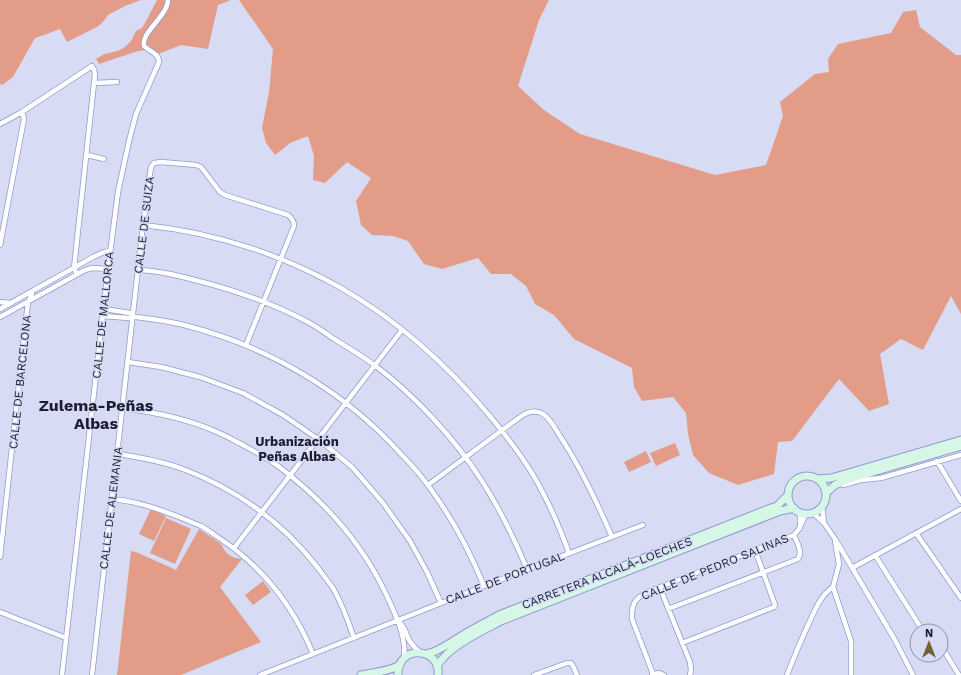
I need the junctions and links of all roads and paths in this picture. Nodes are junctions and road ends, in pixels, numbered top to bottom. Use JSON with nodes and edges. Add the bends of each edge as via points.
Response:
{"nodes":[{"id":1,"x":168,"y":0,"type":"edge"},
{"id":2,"x":117,"y":82,"type":"dead end"},
{"id":3,"x":94,"y":83,"type":"junction"},
{"id":4,"x":22,"y":112,"type":"junction"},
{"id":5,"x":0,"y":124,"type":"edge"},
{"id":6,"x":87,"y":155,"type":"junction"},
{"id":7,"x":104,"y":159,"type":"dead end"},
{"id":8,"x":144,"y":225,"type":"junction"},
{"id":9,"x":0,"y":245,"type":"edge"},
{"id":10,"x":110,"y":251,"type":"junction"},
{"id":11,"x":280,"y":260,"type":"junction"},
{"id":12,"x":74,"y":268,"type":"junction"},
{"id":13,"x":108,"y":269,"type":"junction"},
{"id":14,"x":139,"y":270,"type":"junction"},
{"id":15,"x":77,"y":274,"type":"junction"},
{"id":16,"x":32,"y":291,"type":"junction"},
{"id":17,"x":21,"y":298,"type":"junction"},
{"id":18,"x":0,"y":302,"type":"edge"},
{"id":19,"x":28,"y":302,"type":"junction"},
{"id":20,"x":263,"y":302,"type":"junction"},
{"id":21,"x":11,"y":303,"type":"junction"},
{"id":22,"x":0,"y":309,"type":"edge"},
{"id":23,"x":104,"y":310,"type":"junction"},
{"id":24,"x":104,"y":316,"type":"junction"},
{"id":25,"x":0,"y":317,"type":"edge"},
{"id":26,"x":133,"y":317,"type":"junction"},
{"id":27,"x":402,"y":330,"type":"junction"},
{"id":28,"x":246,"y":345,"type":"junction"},
{"id":29,"x":128,"y":362,"type":"junction"},
{"id":30,"x":374,"y":365,"type":"junction"},
{"id":31,"x":346,"y":402,"type":"junction"},
{"id":32,"x":123,"y":408,"type":"junction"},
{"id":33,"x":502,"y":431,"type":"junction"},
{"id":34,"x":318,"y":439,"type":"junction"},
{"id":35,"x":961,"y":440,"type":"edge"},
{"id":36,"x":961,"y":446,"type":"edge"},
{"id":37,"x":118,"y":454,"type":"junction"},
{"id":38,"x":961,"y":455,"type":"edge"},
{"id":39,"x":466,"y":458,"type":"junction"},
{"id":40,"x":937,"y":461,"type":"junction"},
{"id":41,"x":290,"y":476,"type":"junction"},
{"id":42,"x":817,"y":479,"type":"junction"},
{"id":43,"x":428,"y":485,"type":"junction"},
{"id":44,"x":829,"y":490,"type":"junction"},
{"id":45,"x":788,"y":495,"type":"junction"},
{"id":46,"x":112,"y":499,"type":"junction"},
{"id":47,"x":961,"y":501,"type":"edge"},
{"id":48,"x":822,"y":507,"type":"junction"},
{"id":49,"x":961,"y":508,"type":"edge"},
{"id":50,"x":803,"y":512,"type":"junction"},
{"id":51,"x":262,"y":513,"type":"junction"},
{"id":52,"x":824,"y":523,"type":"junction"},
{"id":53,"x":643,"y":525,"type":"dead end"},
{"id":54,"x":916,"y":533,"type":"junction"},
{"id":55,"x":794,"y":535,"type":"junction"},
{"id":56,"x":612,"y":537,"type":"junction"},
{"id":57,"x":834,"y":539,"type":"junction"},
{"id":58,"x":234,"y":548,"type":"junction"},
{"id":59,"x":755,"y":550,"type":"junction"},
{"id":60,"x":570,"y":553,"type":"junction"},
{"id":61,"x":875,"y":555,"type":"junction"},
{"id":62,"x":0,"y":557,"type":"edge"},
{"id":63,"x":852,"y":568,"type":"junction"},
{"id":64,"x":528,"y":569,"type":"junction"},
{"id":65,"x":763,"y":572,"type":"junction"},
{"id":66,"x":484,"y":586,"type":"junction"},
{"id":67,"x":832,"y":587,"type":"junction"},
{"id":68,"x":660,"y":588,"type":"junction"},
{"id":69,"x":961,"y":598,"type":"edge"},
{"id":70,"x":441,"y":603,"type":"junction"},
{"id":71,"x":668,"y":609,"type":"junction"},
{"id":72,"x":0,"y":612,"type":"edge"},
{"id":73,"x":398,"y":621,"type":"junction"},
{"id":74,"x":918,"y":623,"type":"edge"},
{"id":75,"x":66,"y":638,"type":"junction"},
{"id":76,"x":354,"y":638,"type":"junction"},
{"id":77,"x":682,"y":643,"type":"junction"},
{"id":78,"x":423,"y":653,"type":"junction"},
{"id":79,"x":313,"y":654,"type":"junction"},
{"id":80,"x":949,"y":659,"type":"edge"},
{"id":81,"x":402,"y":662,"type":"junction"},
{"id":82,"x":438,"y":666,"type":"junction"},
{"id":83,"x":62,"y":675,"type":"edge"},
{"id":84,"x":92,"y":675,"type":"edge"},
{"id":85,"x":260,"y":675,"type":"edge"},
{"id":86,"x":361,"y":675,"type":"edge"},
{"id":87,"x":398,"y":675,"type":"edge"},
{"id":88,"x":438,"y":675,"type":"edge"},
{"id":89,"x":534,"y":675,"type":"edge"},
{"id":90,"x":577,"y":675,"type":"edge"},
{"id":91,"x":653,"y":675,"type":"edge"},
{"id":92,"x":664,"y":675,"type":"edge"},
{"id":93,"x":690,"y":675,"type":"edge"},
{"id":94,"x":787,"y":675,"type":"edge"},
{"id":95,"x":852,"y":675,"type":"edge"},
{"id":96,"x":914,"y":675,"type":"edge"},
{"id":97,"x":959,"y":675,"type":"edge"}],
"edges":[{"from":1,"to":10,"type":"street","name":"CALLE DE MALLORCA","via":[[164,12],[144,40],[144,46],[156,54],[159,62],[136,114],[118,192]]},
{"from":2,"to":3,"type":"street"},
{"from":3,"to":4,"type":"street","via":[[95,74],[92,66]]},
{"from":3,"to":6,"type":"street"},
{"from":4,"to":5,"type":"street"},
{"from":4,"to":9,"type":"street","via":[[24,119]]},
{"from":6,"to":7,"type":"street"},
{"from":6,"to":12,"type":"street"},
{"from":8,"to":11,"type":"street","via":[[196,233]]},
{"from":8,"to":11,"type":"street","name":"CALLE DE SUIZA","via":[[151,167],[154,163],[196,165],[224,195],[291,218],[294,226]]},
{"from":8,"to":14,"type":"street","name":"CALLE DE SUIZA"},
{"from":10,"to":12,"type":"street"},
{"from":10,"to":13,"type":"street","name":"CALLE DE MALLORCA"},
{"from":11,"to":20,"type":"street","name":"CALLE DE SUIZA"},
{"from":11,"to":27,"type":"street","via":[[319,276],[342,289]]},
{"from":12,"to":15,"type":"street"},
{"from":12,"to":16,"type":"street"},
{"from":13,"to":15,"type":"street","via":[[92,268]]},
{"from":13,"to":23,"type":"street","name":"CALLE DE MALLORCA"},
{"from":14,"to":20,"type":"street","via":[[222,287]]},
{"from":14,"to":26,"type":"street","name":"CALLE DE SUIZA"},
{"from":15,"to":19,"type":"street"},
{"from":16,"to":17,"type":"street"},
{"from":16,"to":19,"type":"street","name":"CALLE DE BARCELONA"},
{"from":17,"to":19,"type":"street"},
{"from":17,"to":21,"type":"street"},
{"from":18,"to":21,"type":"street"},
{"from":19,"to":25,"type":"street"},
{"from":19,"to":62,"type":"street","name":"CALLE DE BARCELONA"},
{"from":20,"to":28,"type":"street","name":"CALLE DE SUIZA"},
{"from":20,"to":30,"type":"street","via":[[307,321]]},
{"from":21,"to":22,"type":"street"},
{"from":23,"to":24,"type":"street","name":"CALLE DE MALLORCA"},
{"from":23,"to":26,"type":"street","via":[[130,313]]},
{"from":24,"to":26,"type":"street"},
{"from":24,"to":75,"type":"street","name":"CALLE DE MALLORCA"},
{"from":26,"to":28,"type":"street","via":[[183,325]]},
{"from":26,"to":29,"type":"street","name":"CALLE DE ALEMANIA"},
{"from":27,"to":30,"type":"street"},
{"from":27,"to":33,"type":"street","via":[[441,363]]},
{"from":28,"to":31,"type":"street","via":[[296,369]]},
{"from":29,"to":32,"type":"street","name":"CALLE DE ALEMANIA"},
{"from":29,"to":34,"type":"street","via":[[161,366],[243,393],[283,415]]},
{"from":30,"to":31,"type":"street"},
{"from":30,"to":39,"type":"street","via":[[413,398]]},
{"from":31,"to":34,"type":"street"},
{"from":31,"to":43,"type":"street","via":[[390,441]]},
{"from":32,"to":37,"type":"street","name":"CALLE DE ALEMANIA"},
{"from":32,"to":41,"type":"street","via":[[153,412],[217,432],[278,466]]},
{"from":33,"to":39,"type":"street"},
{"from":33,"to":56,"type":"street","via":[[529,412],[538,412],[546,416],[577,464]]},
{"from":33,"to":60,"type":"street","via":[[544,494]]},
{"from":34,"to":41,"type":"street"},
{"from":34,"to":70,"type":"street","via":[[352,468],[383,503],[410,541]]},
{"from":35,"to":42,"type":"main road","via":[[831,478]]},
{"from":36,"to":44,"type":"main road","via":[[846,480]]},
{"from":37,"to":46,"type":"street","name":"CALLE DE ALEMANIA"},
{"from":37,"to":51,"type":"street","via":[[182,468],[219,485]]},
{"from":38,"to":40,"type":"street"},
{"from":39,"to":43,"type":"street"},
{"from":39,"to":64,"type":"street","via":[[503,517]]},
{"from":40,"to":44,"type":"street"},
{"from":40,"to":47,"type":"street"},
{"from":41,"to":51,"type":"street"},
{"from":41,"to":73,"type":"street","via":[[334,517],[357,546],[381,583]]},
{"from":42,"to":44,"type":"main road"},
{"from":42,"to":45,"type":"main road","via":[[808,476],[798,478],[791,485]]},
{"from":43,"to":66,"type":"street","via":[[464,543]]},
{"from":44,"to":48,"type":"main road"},
{"from":45,"to":50,"type":"main road","via":[[791,504]]},
{"from":45,"to":78,"type":"main road","name":"CARRETERA ALCALÁ-LOECHES","via":[[777,506],[498,615],[441,649]]},
{"from":46,"to":58,"type":"street","via":[[159,508],[201,526]]},
{"from":46,"to":84,"type":"street","name":"CALLE DE ALEMANIA"},
{"from":48,"to":50,"type":"main road"},
{"from":48,"to":52,"type":"street"},
{"from":49,"to":54,"type":"street"},
{"from":50,"to":52,"type":"street"},
{"from":50,"to":55,"type":"street","name":"CALLE DE PEDRO SALINAS","via":[[800,529]]},
{"from":50,"to":82,"type":"main road","name":"CARRETERA ALCALÁ-LOECHES","via":[[780,511],[501,621],[467,639],[444,657]]},
{"from":51,"to":58,"type":"street"},
{"from":51,"to":76,"type":"street","via":[[290,537],[332,586]]},
{"from":52,"to":57,"type":"street"},
{"from":53,"to":56,"type":"street","name":"CALLE DE PORTUGAL"},
{"from":54,"to":61,"type":"street"},
{"from":54,"to":69,"type":"street"},
{"from":55,"to":59,"type":"street","name":"CALLE DE PEDRO SALINAS"},
{"from":55,"to":65,"type":"street","via":[[800,557]]},
{"from":56,"to":60,"type":"street","name":"CALLE DE PORTUGAL"},
{"from":57,"to":63,"type":"street"},
{"from":57,"to":67,"type":"street","via":[[839,564]]},
{"from":58,"to":79,"type":"street","via":[[277,589],[306,636]]},
{"from":59,"to":65,"type":"street"},
{"from":59,"to":68,"type":"street","name":"CALLE DE PEDRO SALINAS"},
{"from":60,"to":64,"type":"street","name":"CALLE DE PORTUGAL"},
{"from":61,"to":63,"type":"street"},
{"from":61,"to":74,"type":"street"},
{"from":63,"to":96,"type":"street"},
{"from":64,"to":66,"type":"street","name":"CALLE DE PORTUGAL"},
{"from":65,"to":71,"type":"street"},
{"from":65,"to":77,"type":"street","via":[[774,606]]},
{"from":66,"to":70,"type":"street","name":"CALLE DE PORTUGAL"},
{"from":67,"to":94,"type":"street","via":[[820,600]]},
{"from":67,"to":95,"type":"street","via":[[851,641]]},
{"from":68,"to":71,"type":"street"},
{"from":68,"to":91,"type":"street","name":"CALLE DE PEDRO SALINAS","via":[[636,599],[631,612]]},
{"from":70,"to":73,"type":"street","name":"CALLE DE PORTUGAL"},
{"from":71,"to":77,"type":"street"},
{"from":72,"to":75,"type":"street"},
{"from":73,"to":76,"type":"street"},
{"from":73,"to":78,"type":"street","via":[[403,625],[414,648]]},
{"from":73,"to":81,"type":"street","via":[[405,644]]},
{"from":75,"to":83,"type":"street","name":"CALLE DE MALLORCA"},
{"from":76,"to":79,"type":"street"},
{"from":77,"to":93,"type":"street","via":[[691,666]]},
{"from":78,"to":81,"type":"main road","name":"CARRETERA ALCALÁ-LOECHES","via":[[409,655]]},
{"from":78,"to":82,"type":"main road","via":[[432,657]]},
{"from":79,"to":85,"type":"street"},
{"from":80,"to":97,"type":"street"},
{"from":81,"to":86,"type":"main road","via":[[393,669]]},
{"from":81,"to":87,"type":"main road"},
{"from":82,"to":88,"type":"main road"},
{"from":89,"to":90,"type":"street","via":[[571,663]]},
{"from":91,"to":92,"type":"street"}]}
